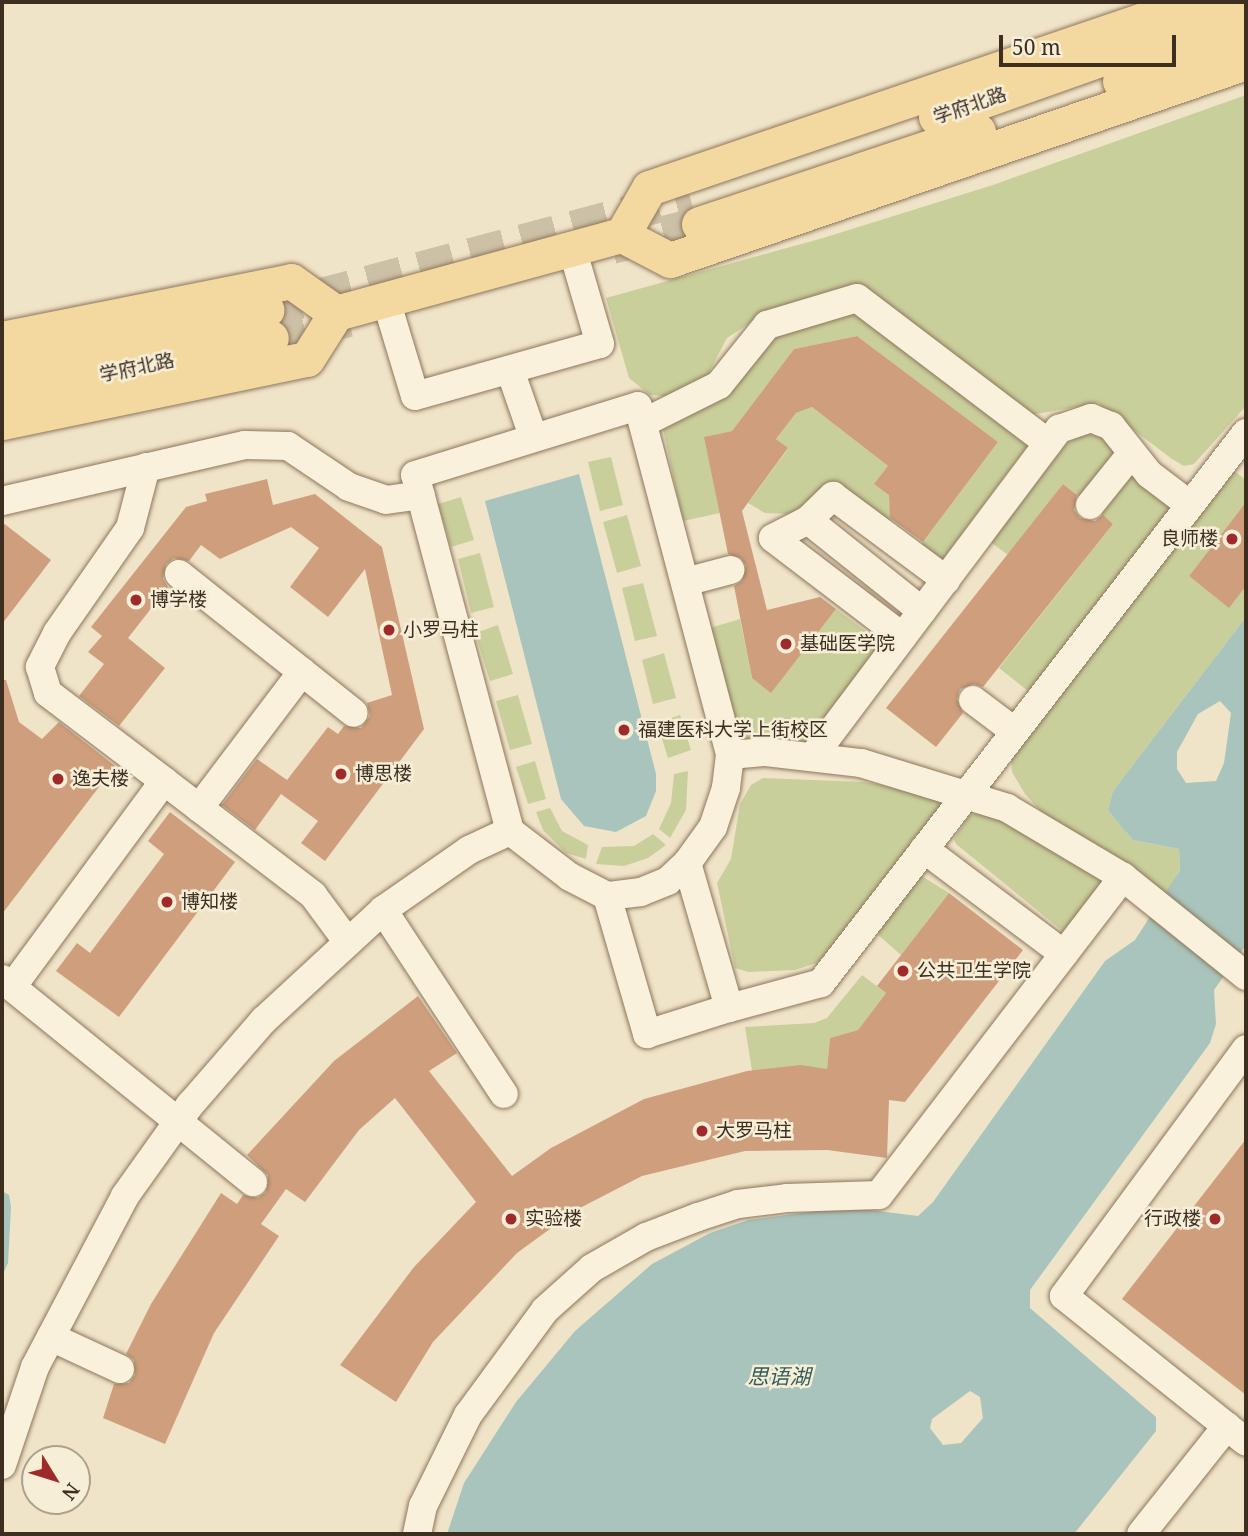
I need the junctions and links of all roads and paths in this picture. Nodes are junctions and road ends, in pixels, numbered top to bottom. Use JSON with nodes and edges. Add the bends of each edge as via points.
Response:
{"nodes":[{"id":1,"x":1196,"y":2,"type":"edge"},
{"id":2,"x":1246,"y":7,"type":"edge"},
{"id":3,"x":1246,"y":35,"type":"edge"},
{"id":4,"x":1246,"y":62,"type":"edge"},
{"id":5,"x":622,"y":235,"type":"junction"},
{"id":6,"x":572,"y":248,"type":"junction"},
{"id":7,"x":386,"y":300,"type":"junction"},
{"id":8,"x":336,"y":313,"type":"junction"},
{"id":9,"x":2,"y":339,"type":"edge"},
{"id":10,"x":2,"y":369,"type":"edge"},
{"id":11,"x":510,"y":370,"type":"junction"},
{"id":12,"x":2,"y":396,"type":"edge"},
{"id":13,"x":2,"y":422,"type":"edge"},
{"id":14,"x":643,"y":423,"type":"junction"},
{"id":15,"x":1246,"y":433,"type":"edge"},
{"id":16,"x":533,"y":436,"type":"junction"},
{"id":17,"x":1048,"y":443,"type":"junction"},
{"id":18,"x":1132,"y":454,"type":"junction"},
{"id":19,"x":1238,"y":462,"type":"edge"},
{"id":20,"x":146,"y":467,"type":"junction"},
{"id":21,"x":421,"y":495,"type":"junction"},
{"id":22,"x":2,"y":501,"type":"edge"},
{"id":23,"x":1090,"y":505,"type":"dead end"},
{"id":24,"x":1190,"y":505,"type":"junction"},
{"id":25,"x":808,"y":520,"type":"junction"},
{"id":26,"x":893,"y":540,"type":"junction"},
{"id":27,"x":730,"y":570,"type":"dead end"},
{"id":28,"x":870,"y":570,"type":"junction"},
{"id":29,"x":178,"y":574,"type":"dead end"},
{"id":30,"x":946,"y":579,"type":"junction"},
{"id":31,"x":685,"y":582,"type":"junction"},
{"id":32,"x":850,"y":597,"type":"junction"},
{"id":33,"x":922,"y":611,"type":"junction"},
{"id":34,"x":903,"y":637,"type":"junction"},
{"id":35,"x":302,"y":672,"type":"junction"},
{"id":36,"x":973,"y":700,"type":"dead end"},
{"id":37,"x":354,"y":713,"type":"dead end"},
{"id":38,"x":1014,"y":731,"type":"junction"},
{"id":39,"x":730,"y":755,"type":"junction"},
{"id":40,"x":814,"y":755,"type":"junction"},
{"id":41,"x":164,"y":781,"type":"junction"},
{"id":42,"x":965,"y":795,"type":"junction"},
{"id":43,"x":199,"y":808,"type":"junction"},
{"id":44,"x":510,"y":831,"type":"junction"},
{"id":45,"x":924,"y":849,"type":"junction"},
{"id":46,"x":687,"y":863,"type":"junction"},
{"id":47,"x":1123,"y":877,"type":"junction"},
{"id":48,"x":607,"y":896,"type":"junction"},
{"id":49,"x":383,"y":910,"type":"junction"},
{"id":50,"x":347,"y":941,"type":"junction"},
{"id":51,"x":1064,"y":954,"type":"junction"},
{"id":52,"x":1246,"y":976,"type":"edge"},
{"id":53,"x":7,"y":983,"type":"edge"},
{"id":54,"x":729,"y":1008,"type":"junction"},
{"id":55,"x":1246,"y":1049,"type":"edge"},
{"id":56,"x":504,"y":1094,"type":"dead end"},
{"id":57,"x":178,"y":1123,"type":"junction"},
{"id":58,"x":253,"y":1182,"type":"dead end"},
{"id":59,"x":51,"y":1337,"type":"junction"},
{"id":60,"x":120,"y":1369,"type":"dead end"},
{"id":61,"x":1237,"y":1434,"type":"edge"},
{"id":62,"x":2,"y":1465,"type":"edge"},
{"id":63,"x":417,"y":1534,"type":"edge"},
{"id":64,"x":1141,"y":1534,"type":"edge"}],
"edges":[{"from":1,"to":5,"type":"main road","via":[[649,188]]},
{"from":2,"to":3,"type":"main road","name":"学府北路","via":[[887,135],[695,210],[903,158]]},
{"from":4,"to":5,"type":"main road","via":[[670,260]]},
{"from":5,"to":6,"type":"main road"},
{"from":6,"to":7,"type":"main road"},
{"from":6,"to":11,"type":"street","via":[[600,344]]},
{"from":7,"to":8,"type":"main road"},
{"from":7,"to":11,"type":"street","via":[[415,396]]},
{"from":8,"to":9,"type":"main road","via":[[291,281]]},
{"from":8,"to":13,"type":"main road","via":[[307,359]]},
{"from":10,"to":12,"type":"main road","name":"学府北路","via":[[269,324]]},
{"from":11,"to":16,"type":"street"},
{"from":14,"to":16,"type":"street","via":[[638,406]]},
{"from":14,"to":17,"type":"street","via":[[719,385],[767,325],[857,298]]},
{"from":14,"to":31,"type":"street"},
{"from":15,"to":19,"type":"street"},
{"from":16,"to":21,"type":"street","via":[[415,475]]},
{"from":17,"to":18,"type":"street","via":[[1059,429],[1091,418],[1111,426]]},
{"from":17,"to":30,"type":"street"},
{"from":18,"to":23,"type":"street"},
{"from":18,"to":24,"type":"street","via":[[1149,474]]},
{"from":19,"to":24,"type":"street"},
{"from":20,"to":21,"type":"street","via":[[245,445],[288,446],[349,487],[386,500]]},
{"from":20,"to":22,"type":"street"},
{"from":20,"to":41,"type":"street","via":[[130,528],[57,633],[40,667],[48,693]]},
{"from":21,"to":44,"type":"street"},
{"from":24,"to":38,"type":"street"},
{"from":25,"to":26,"type":"street","via":[[833,496]]},
{"from":25,"to":28,"type":"street"},
{"from":25,"to":32,"type":"street","via":[[773,538]]},
{"from":26,"to":28,"type":"street"},
{"from":26,"to":30,"type":"street"},
{"from":27,"to":31,"type":"street"},
{"from":28,"to":32,"type":"street"},
{"from":28,"to":33,"type":"street"},
{"from":29,"to":35,"type":"street"},
{"from":30,"to":33,"type":"street"},
{"from":31,"to":39,"type":"street"},
{"from":32,"to":34,"type":"street"},
{"from":33,"to":34,"type":"street"},
{"from":34,"to":40,"type":"street"},
{"from":35,"to":37,"type":"street"},
{"from":35,"to":43,"type":"street"},
{"from":36,"to":38,"type":"street"},
{"from":38,"to":42,"type":"street"},
{"from":39,"to":40,"type":"street"},
{"from":39,"to":46,"type":"street","via":[[726,788],[712,827]]},
{"from":40,"to":42,"type":"street","via":[[862,763]]},
{"from":41,"to":43,"type":"street"},
{"from":41,"to":53,"type":"street"},
{"from":42,"to":45,"type":"street"},
{"from":42,"to":47,"type":"street","via":[[1007,808]]},
{"from":43,"to":50,"type":"street","via":[[313,895]]},
{"from":44,"to":48,"type":"street","via":[[570,877]]},
{"from":44,"to":49,"type":"street","via":[[470,850]]},
{"from":45,"to":51,"type":"street"},
{"from":45,"to":54,"type":"street","via":[[821,983]]},
{"from":46,"to":48,"type":"street","via":[[668,881],[641,892]]},
{"from":46,"to":54,"type":"street"},
{"from":47,"to":51,"type":"street"},
{"from":47,"to":52,"type":"street"},
{"from":48,"to":54,"type":"street","via":[[647,1034]]},
{"from":49,"to":50,"type":"street"},
{"from":49,"to":56,"type":"street"},
{"from":50,"to":57,"type":"street","via":[[264,1020]]},
{"from":51,"to":63,"type":"street","via":[[879,1195],[738,1204],[646,1237],[592,1268],[545,1310],[468,1415],[423,1506]]},
{"from":53,"to":57,"type":"street"},
{"from":55,"to":61,"type":"street","via":[[1064,1296]]},
{"from":57,"to":58,"type":"street"},
{"from":57,"to":59,"type":"street","via":[[125,1196]]},
{"from":59,"to":60,"type":"street"},
{"from":59,"to":62,"type":"street","via":[[35,1367]]},
{"from":61,"to":64,"type":"street"}]}
